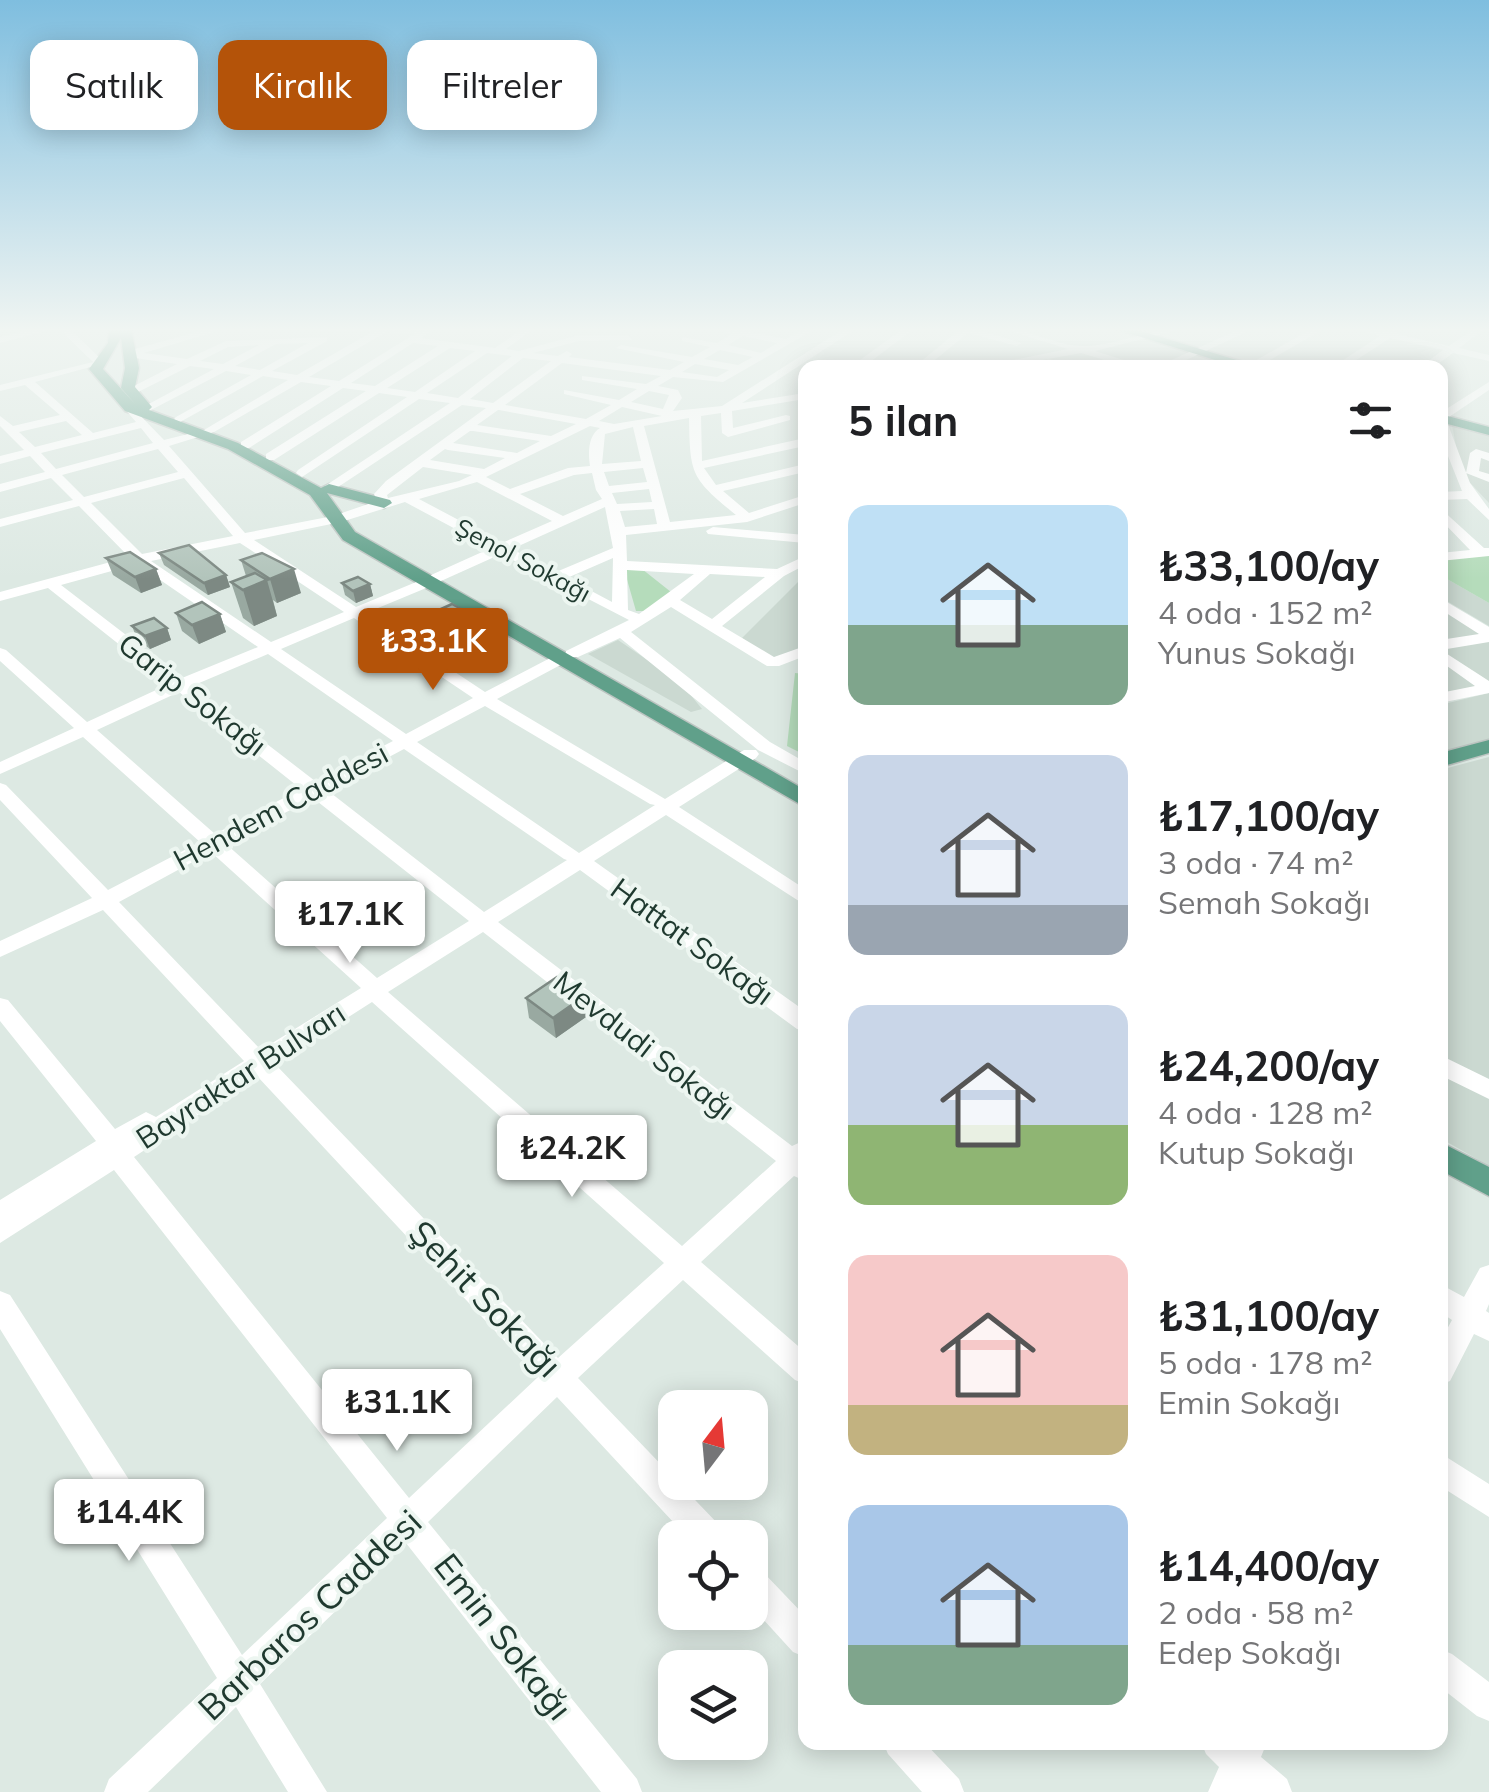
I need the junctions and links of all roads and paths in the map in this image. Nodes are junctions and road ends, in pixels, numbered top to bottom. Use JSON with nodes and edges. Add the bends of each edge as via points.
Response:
{"nodes":[{"id":1,"x":62,"y":412,"type":"edge"},
{"id":2,"x":132,"y":412,"type":"edge"},
{"id":3,"x":140,"y":412,"type":"edge"},
{"id":4,"x":148,"y":412,"type":"edge"},
{"id":5,"x":153,"y":412,"type":"edge"},
{"id":6,"x":191,"y":412,"type":"edge"},
{"id":7,"x":241,"y":412,"type":"edge"},
{"id":8,"x":299,"y":412,"type":"edge"},
{"id":9,"x":342,"y":412,"type":"edge"},
{"id":10,"x":392,"y":412,"type":"edge"},
{"id":11,"x":446,"y":412,"type":"edge"},
{"id":12,"x":493,"y":412,"type":"edge"},
{"id":13,"x":529,"y":412,"type":"edge"},
{"id":14,"x":544,"y":412,"type":"edge"},
{"id":15,"x":608,"y":412,"type":"edge"},
{"id":16,"x":667,"y":412,"type":"edge"},
{"id":17,"x":712,"y":412,"type":"edge"},
{"id":18,"x":726,"y":412,"type":"edge"},
{"id":19,"x":777,"y":412,"type":"edge"},
{"id":20,"x":541,"y":414,"type":"junction"},
{"id":21,"x":68,"y":417,"type":"junction"},
{"id":22,"x":691,"y":417,"type":"junction"},
{"id":23,"x":180,"y":418,"type":"junction"},
{"id":24,"x":0,"y":419,"type":"edge"},
{"id":25,"x":1448,"y":420,"type":"edge"},
{"id":26,"x":586,"y":424,"type":"junction"},
{"id":27,"x":638,"y":425,"type":"junction"},
{"id":28,"x":614,"y":427,"type":"junction"},
{"id":29,"x":472,"y":428,"type":"junction"},
{"id":30,"x":1487,"y":429,"type":"edge"},
{"id":31,"x":11,"y":430,"type":"junction"},
{"id":32,"x":206,"y":432,"type":"junction"},
{"id":33,"x":90,"y":436,"type":"junction"},
{"id":34,"x":554,"y":440,"type":"junction"},
{"id":35,"x":162,"y":444,"type":"junction"},
{"id":36,"x":798,"y":444,"type":"edge"},
{"id":37,"x":245,"y":446,"type":"junction"},
{"id":38,"x":448,"y":446,"type":"junction"},
{"id":39,"x":32,"y":452,"type":"junction"},
{"id":40,"x":1448,"y":454,"type":"edge"},
{"id":41,"x":526,"y":455,"type":"junction"},
{"id":42,"x":1482,"y":455,"type":"edge"},
{"id":43,"x":270,"y":456,"type":"junction"},
{"id":44,"x":544,"y":459,"type":"dead end"},
{"id":45,"x":0,"y":460,"type":"edge"},
{"id":46,"x":423,"y":463,"type":"junction"},
{"id":47,"x":648,"y":464,"type":"junction"},
{"id":48,"x":558,"y":465,"type":"dead end"},
{"id":49,"x":696,"y":466,"type":"junction"},
{"id":50,"x":598,"y":468,"type":"junction"},
{"id":51,"x":798,"y":470,"type":"edge"},
{"id":52,"x":572,"y":471,"type":"junction"},
{"id":53,"x":302,"y":473,"type":"junction"},
{"id":54,"x":52,"y":474,"type":"junction"},
{"id":55,"x":184,"y":474,"type":"junction"},
{"id":56,"x":482,"y":476,"type":"junction"},
{"id":57,"x":1489,"y":478,"type":"edge"},
{"id":58,"x":654,"y":485,"type":"junction"},
{"id":59,"x":0,"y":488,"type":"edge"},
{"id":60,"x":329,"y":489,"type":"junction"},
{"id":61,"x":713,"y":490,"type":"junction"},
{"id":62,"x":508,"y":494,"type":"junction"},
{"id":63,"x":406,"y":497,"type":"junction"},
{"id":64,"x":1448,"y":497,"type":"edge"},
{"id":65,"x":81,"y":500,"type":"junction"},
{"id":66,"x":607,"y":500,"type":"junction"},
{"id":67,"x":798,"y":501,"type":"edge"},
{"id":68,"x":1479,"y":502,"type":"edge"},
{"id":69,"x":384,"y":503,"type":"junction"},
{"id":70,"x":659,"y":504,"type":"junction"},
{"id":71,"x":1489,"y":516,"type":"edge"},
{"id":72,"x":747,"y":518,"type":"junction"},
{"id":73,"x":1448,"y":520,"type":"edge"},
{"id":74,"x":343,"y":522,"type":"junction"},
{"id":75,"x":564,"y":522,"type":"junction"},
{"id":76,"x":0,"y":523,"type":"edge"},
{"id":77,"x":703,"y":524,"type":"junction"},
{"id":78,"x":665,"y":528,"type":"junction"},
{"id":79,"x":1448,"y":530,"type":"edge"},
{"id":80,"x":1459,"y":530,"type":"junction"},
{"id":81,"x":1489,"y":530,"type":"edge"},
{"id":82,"x":619,"y":532,"type":"junction"},
{"id":83,"x":242,"y":537,"type":"junction"},
{"id":84,"x":798,"y":538,"type":"edge"},
{"id":85,"x":504,"y":549,"type":"junction"},
{"id":86,"x":1485,"y":552,"type":"edge"},
{"id":87,"x":1448,"y":556,"type":"edge"},
{"id":88,"x":619,"y":558,"type":"junction"},
{"id":89,"x":140,"y":559,"type":"junction"},
{"id":90,"x":798,"y":566,"type":"edge"},
{"id":91,"x":706,"y":570,"type":"junction"},
{"id":92,"x":778,"y":573,"type":"junction"},
{"id":93,"x":556,"y":578,"type":"junction"},
{"id":94,"x":431,"y":581,"type":"junction"},
{"id":95,"x":50,"y":583,"type":"junction"},
{"id":96,"x":0,"y":597,"type":"edge"},
{"id":97,"x":673,"y":602,"type":"junction"},
{"id":98,"x":1448,"y":608,"type":"edge"},
{"id":99,"x":621,"y":612,"type":"junction"},
{"id":100,"x":352,"y":613,"type":"junction"},
{"id":101,"x":642,"y":620,"type":"junction"},
{"id":102,"x":715,"y":624,"type":"junction"},
{"id":103,"x":622,"y":632,"type":"junction"},
{"id":104,"x":1489,"y":636,"type":"edge"},
{"id":105,"x":1448,"y":644,"type":"edge"},
{"id":106,"x":270,"y":648,"type":"junction"},
{"id":107,"x":0,"y":653,"type":"edge"},
{"id":108,"x":798,"y":654,"type":"edge"},
{"id":109,"x":566,"y":657,"type":"junction"},
{"id":110,"x":1448,"y":660,"type":"edge"},
{"id":111,"x":178,"y":686,"type":"junction"},
{"id":112,"x":1489,"y":688,"type":"edge"},
{"id":113,"x":1448,"y":696,"type":"edge"},
{"id":114,"x":485,"y":699,"type":"junction"},
{"id":115,"x":714,"y":708,"type":"junction"},
{"id":116,"x":86,"y":728,"type":"junction"},
{"id":117,"x":712,"y":732,"type":"junction"},
{"id":118,"x":407,"y":741,"type":"junction"},
{"id":119,"x":1489,"y":746,"type":"edge"},
{"id":120,"x":737,"y":754,"type":"junction"},
{"id":121,"x":1448,"y":758,"type":"edge"},
{"id":122,"x":798,"y":765,"type":"edge"},
{"id":123,"x":0,"y":769,"type":"edge"},
{"id":124,"x":798,"y":783,"type":"edge"},
{"id":125,"x":0,"y":789,"type":"edge"},
{"id":126,"x":314,"y":789,"type":"junction"},
{"id":127,"x":798,"y":795,"type":"edge"},
{"id":128,"x":661,"y":804,"type":"junction"},
{"id":129,"x":212,"y":841,"type":"junction"},
{"id":130,"x":576,"y":858,"type":"junction"},
{"id":131,"x":798,"y":893,"type":"edge"},
{"id":132,"x":106,"y":900,"type":"junction"},
{"id":133,"x":480,"y":919,"type":"junction"},
{"id":134,"x":0,"y":950,"type":"edge"},
{"id":135,"x":371,"y":987,"type":"junction"},
{"id":136,"x":0,"y":1006,"type":"edge"},
{"id":137,"x":798,"y":1018,"type":"edge"},
{"id":138,"x":254,"y":1061,"type":"junction"},
{"id":139,"x":1448,"y":1068,"type":"edge"},
{"id":140,"x":1489,"y":1090,"type":"edge"},
{"id":141,"x":115,"y":1150,"type":"junction"},
{"id":142,"x":798,"y":1159,"type":"edge"},
{"id":143,"x":1448,"y":1160,"type":"edge"},
{"id":144,"x":798,"y":1164,"type":"edge"},
{"id":145,"x":1489,"y":1183,"type":"edge"},
{"id":146,"x":0,"y":1214,"type":"edge"},
{"id":147,"x":0,"y":1232,"type":"edge"},
{"id":148,"x":684,"y":1261,"type":"junction"},
{"id":149,"x":1489,"y":1277,"type":"edge"},
{"id":150,"x":1448,"y":1303,"type":"edge"},
{"id":151,"x":0,"y":1304,"type":"edge"},
{"id":152,"x":1480,"y":1322,"type":"edge"},
{"id":153,"x":1448,"y":1361,"type":"edge"},
{"id":154,"x":798,"y":1364,"type":"edge"},
{"id":155,"x":560,"y":1376,"type":"junction"},
{"id":156,"x":1448,"y":1474,"type":"edge"},
{"id":157,"x":1489,"y":1502,"type":"edge"},
{"id":158,"x":410,"y":1519,"type":"junction"},
{"id":159,"x":693,"y":1520,"type":"edge"},
{"id":160,"x":768,"y":1600,"type":"edge"},
{"id":161,"x":798,"y":1632,"type":"edge"},
{"id":162,"x":1448,"y":1672,"type":"edge"},
{"id":163,"x":241,"y":1680,"type":"junction"},
{"id":164,"x":1489,"y":1704,"type":"edge"},
{"id":165,"x":907,"y":1750,"type":"edge"},
{"id":166,"x":1234,"y":1760,"type":"edge"},
{"id":167,"x":122,"y":1792,"type":"edge"},
{"id":168,"x":308,"y":1792,"type":"edge"},
{"id":169,"x":624,"y":1792,"type":"edge"},
{"id":170,"x":946,"y":1792,"type":"edge"},
{"id":171,"x":1274,"y":1792,"type":"edge"}],
"edges":[{"from":1,"to":21,"type":"street"},
{"from":2,"to":33,"type":"street"},
{"from":3,"to":35,"type":"street"},
{"from":4,"to":32,"type":"main road"},
{"from":5,"to":23,"type":"main road"},
{"from":6,"to":23,"type":"street"},
{"from":7,"to":32,"type":"street"},
{"from":8,"to":37,"type":"street"},
{"from":9,"to":43,"type":"street"},
{"from":10,"to":53,"type":"street"},
{"from":11,"to":60,"type":"street"},
{"from":12,"to":29,"type":"street"},
{"from":13,"to":20,"type":"street"},
{"from":14,"to":20,"type":"street"},
{"from":15,"to":26,"type":"street"},
{"from":16,"to":22,"type":"street"},
{"from":17,"to":22,"type":"street"},
{"from":18,"to":19,"type":"street","via":[[728,433],[790,421]]},
{"from":20,"to":26,"type":"street"},
{"from":21,"to":31,"type":"street"},
{"from":21,"to":33,"type":"street"},
{"from":22,"to":27,"type":"street"},
{"from":22,"to":49,"type":"street"},
{"from":23,"to":32,"type":"main road"},
{"from":24,"to":31,"type":"street","name":"Hattat Sokağı"},
{"from":25,"to":30,"type":"main road"},
{"from":26,"to":28,"type":"street"},
{"from":26,"to":34,"type":"street"},
{"from":27,"to":28,"type":"street"},
{"from":27,"to":47,"type":"street"},
{"from":28,"to":50,"type":"street","via":[[600,432],[594,444]]},
{"from":29,"to":34,"type":"street"},
{"from":29,"to":38,"type":"street"},
{"from":30,"to":42,"type":"street"},
{"from":31,"to":39,"type":"street","name":"Hattat Sokağı"},
{"from":32,"to":35,"type":"street"},
{"from":32,"to":37,"type":"main road"},
{"from":32,"to":74,"type":"main road","via":[[316,492]]},
{"from":33,"to":39,"type":"street"},
{"from":34,"to":41,"type":"street"},
{"from":35,"to":54,"type":"street"},
{"from":35,"to":55,"type":"street"},
{"from":36,"to":49,"type":"street"},
{"from":37,"to":43,"type":"main road"},
{"from":38,"to":41,"type":"street"},
{"from":38,"to":46,"type":"street"},
{"from":39,"to":45,"type":"street"},
{"from":39,"to":54,"type":"street","name":"Hattat Sokağı"},
{"from":40,"to":68,"type":"street"},
{"from":41,"to":44,"type":"street"},
{"from":41,"to":56,"type":"street"},
{"from":42,"to":57,"type":"street","via":[[1472,473]]},
{"from":43,"to":53,"type":"main road"},
{"from":46,"to":56,"type":"street"},
{"from":46,"to":69,"type":"street","via":[[380,494]]},
{"from":47,"to":50,"type":"street"},
{"from":47,"to":58,"type":"street"},
{"from":48,"to":52,"type":"street"},
{"from":49,"to":61,"type":"street"},
{"from":50,"to":52,"type":"street"},
{"from":50,"to":66,"type":"street"},
{"from":51,"to":61,"type":"street"},
{"from":52,"to":62,"type":"street"},
{"from":53,"to":60,"type":"main road"},
{"from":54,"to":59,"type":"street"},
{"from":54,"to":65,"type":"street","name":"Hattat Sokağı"},
{"from":55,"to":65,"type":"street"},
{"from":55,"to":83,"type":"street"},
{"from":56,"to":62,"type":"street"},
{"from":56,"to":63,"type":"street"},
{"from":58,"to":66,"type":"street"},
{"from":58,"to":70,"type":"street"},
{"from":60,"to":69,"type":"main road"},
{"from":60,"to":74,"type":"main road"},
{"from":61,"to":72,"type":"street"},
{"from":62,"to":75,"type":"street"},
{"from":63,"to":69,"type":"street"},
{"from":63,"to":85,"type":"street","name":"Şenol Sokağı"},
{"from":64,"to":68,"type":"street"},
{"from":65,"to":76,"type":"street"},
{"from":65,"to":89,"type":"street","name":"Hattat Sokağı"},
{"from":66,"to":70,"type":"street"},
{"from":66,"to":75,"type":"street"},
{"from":66,"to":82,"type":"street"},
{"from":67,"to":72,"type":"street"},
{"from":68,"to":71,"type":"street"},
{"from":69,"to":74,"type":"street"},
{"from":70,"to":78,"type":"street"},
{"from":72,"to":77,"type":"street"},
{"from":73,"to":80,"type":"street"},
{"from":74,"to":83,"type":"street"},
{"from":74,"to":94,"type":"main road"},
{"from":75,"to":85,"type":"street"},
{"from":77,"to":78,"type":"street"},
{"from":77,"to":84,"type":"street","via":[[714,532]]},
{"from":78,"to":82,"type":"street"},
{"from":79,"to":80,"type":"street"},
{"from":80,"to":81,"type":"street"},
{"from":80,"to":86,"type":"street"},
{"from":82,"to":88,"type":"street"},
{"from":83,"to":89,"type":"street"},
{"from":83,"to":100,"type":"street"},
{"from":85,"to":93,"type":"street","name":"Şenol Sokağı"},
{"from":85,"to":94,"type":"street"},
{"from":86,"to":87,"type":"street"},
{"from":88,"to":91,"type":"street"},
{"from":88,"to":93,"type":"street"},
{"from":88,"to":99,"type":"street"},
{"from":89,"to":95,"type":"street"},
{"from":89,"to":106,"type":"street","name":"Hattat Sokağı"},
{"from":90,"to":92,"type":"street"},
{"from":91,"to":92,"type":"street"},
{"from":91,"to":97,"type":"street","name":"Hendem Caddesi"},
{"from":92,"to":102,"type":"street"},
{"from":93,"to":99,"type":"street","name":"Şenol Sokağı"},
{"from":94,"to":100,"type":"street"},
{"from":94,"to":109,"type":"main road"},
{"from":95,"to":96,"type":"street"},
{"from":95,"to":111,"type":"street","name":"Garip Sokağı"},
{"from":97,"to":101,"type":"street","name":"Hendem Caddesi"},
{"from":97,"to":102,"type":"street"},
{"from":98,"to":104,"type":"street"},
{"from":99,"to":101,"type":"street","name":"Şenol Sokağı"},
{"from":100,"to":106,"type":"street"},
{"from":100,"to":114,"type":"street"},
{"from":101,"to":103,"type":"street","name":"Hendem Caddesi"},
{"from":102,"to":108,"type":"street","via":[[773,663]]},
{"from":103,"to":109,"type":"street","name":"Hendem Caddesi"},
{"from":103,"to":115,"type":"street"},
{"from":104,"to":105,"type":"street"},
{"from":106,"to":111,"type":"street"},
{"from":106,"to":118,"type":"street","name":"Hattat Sokağı"},
{"from":107,"to":116,"type":"street"},
{"from":109,"to":114,"type":"street","name":"Hendem Caddesi"},
{"from":109,"to":117,"type":"main road"},
{"from":109,"to":120,"type":"main road"},
{"from":110,"to":112,"type":"street"},
{"from":111,"to":116,"type":"street"},
{"from":111,"to":126,"type":"street","name":"Garip Sokağı"},
{"from":112,"to":113,"type":"street"},
{"from":114,"to":118,"type":"street","name":"Hendem Caddesi"},
{"from":114,"to":128,"type":"street"},
{"from":115,"to":117,"type":"street"},
{"from":115,"to":122,"type":"street"},
{"from":116,"to":123,"type":"street"},
{"from":116,"to":129,"type":"street"},
{"from":117,"to":120,"type":"main road"},
{"from":118,"to":126,"type":"street","name":"Hendem Caddesi"},
{"from":118,"to":130,"type":"street","name":"Hattat Sokağı"},
{"from":119,"to":121,"type":"main road"},
{"from":120,"to":124,"type":"main road"},
{"from":120,"to":127,"type":"main road"},
{"from":120,"to":128,"type":"street","name":"Bayraktar Bulvarı"},
{"from":125,"to":132,"type":"street","name":"Şehit Sokağı"},
{"from":126,"to":129,"type":"street","name":"Hendem Caddesi"},
{"from":126,"to":133,"type":"street","name":"Garip Sokağı"},
{"from":128,"to":130,"type":"street","name":"Bayraktar Bulvarı"},
{"from":128,"to":131,"type":"street"},
{"from":129,"to":132,"type":"street","name":"Hendem Caddesi"},
{"from":129,"to":135,"type":"street"},
{"from":130,"to":133,"type":"street","name":"Bayraktar Bulvarı"},
{"from":130,"to":137,"type":"street","name":"Hattat Sokağı"},
{"from":132,"to":134,"type":"street","name":"Hendem Caddesi"},
{"from":132,"to":138,"type":"street","name":"Şehit Sokağı"},
{"from":133,"to":135,"type":"street","name":"Bayraktar Bulvarı"},
{"from":133,"to":142,"type":"street","name":"Mevdudi Sokağı"},
{"from":135,"to":138,"type":"street","name":"Bayraktar Bulvarı"},
{"from":135,"to":148,"type":"street"},
{"from":136,"to":141,"type":"street","name":"Emin Sokağı"},
{"from":138,"to":141,"type":"street","name":"Bayraktar Bulvarı"},
{"from":138,"to":155,"type":"street","name":"Şehit Sokağı"},
{"from":139,"to":140,"type":"street"},
{"from":141,"to":146,"type":"street","name":"Bayraktar Bulvarı"},
{"from":141,"to":147,"type":"street","name":"Bayraktar Bulvarı"},
{"from":141,"to":158,"type":"street","name":"Emin Sokağı"},
{"from":143,"to":145,"type":"main road"},
{"from":144,"to":148,"type":"street","name":"Barbaros Caddesi"},
{"from":148,"to":154,"type":"street"},
{"from":148,"to":155,"type":"street","name":"Barbaros Caddesi"},
{"from":149,"to":152,"type":"street"},
{"from":150,"to":152,"type":"street"},
{"from":151,"to":163,"type":"street"},
{"from":152,"to":153,"type":"street"},
{"from":155,"to":158,"type":"street","name":"Barbaros Caddesi"},
{"from":155,"to":159,"type":"street","name":"Şehit Sokağı"},
{"from":156,"to":157,"type":"street"},
{"from":158,"to":163,"type":"street","name":"Barbaros Caddesi"},
{"from":158,"to":169,"type":"street","name":"Emin Sokağı"},
{"from":160,"to":161,"type":"street"},
{"from":162,"to":164,"type":"street"},
{"from":163,"to":167,"type":"street","name":"Barbaros Caddesi"},
{"from":163,"to":168,"type":"street"},
{"from":165,"to":170,"type":"street"},
{"from":166,"to":171,"type":"street"}]}
